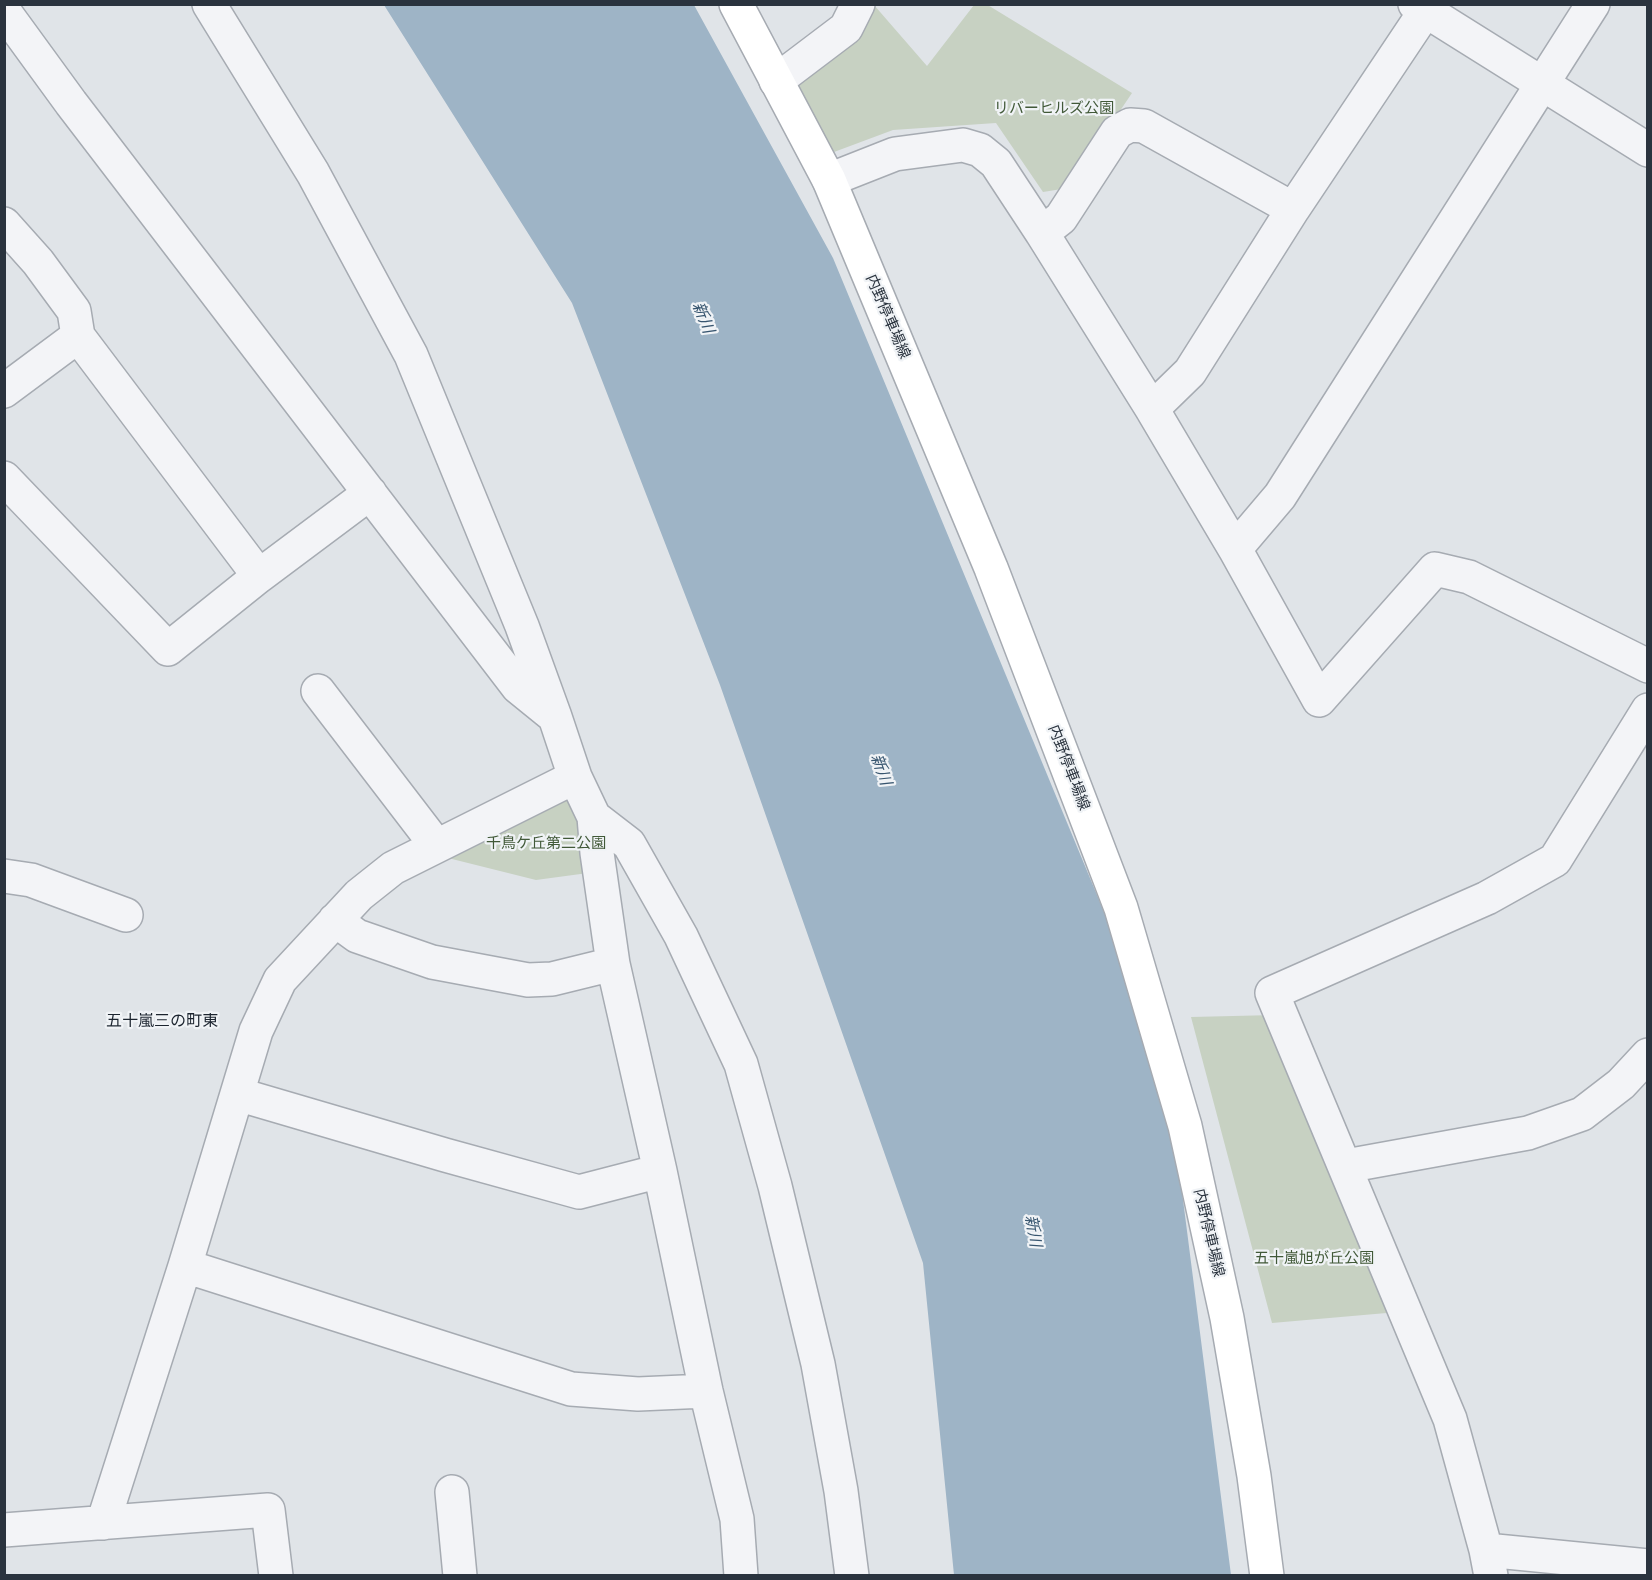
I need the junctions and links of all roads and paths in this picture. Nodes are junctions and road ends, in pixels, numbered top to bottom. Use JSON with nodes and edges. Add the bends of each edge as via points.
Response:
{"nodes":[{"id":1,"x":210,"y":4,"type":"edge"},
{"id":2,"x":736,"y":4,"type":"edge"},
{"id":3,"x":858,"y":4,"type":"edge"},
{"id":4,"x":1593,"y":4,"type":"edge"},
{"id":5,"x":1424,"y":7,"type":"edge"},
{"id":6,"x":4,"y":11,"type":"edge"},
{"id":7,"x":776,"y":81,"type":"junction"},
{"id":8,"x":1544,"y":84,"type":"junction"},
{"id":9,"x":1647,"y":150,"type":"edge"},
{"id":10,"x":829,"y":180,"type":"junction"},
{"id":11,"x":1293,"y":209,"type":"junction"},
{"id":12,"x":4,"y":224,"type":"edge"},
{"id":13,"x":1042,"y":233,"type":"junction"},
{"id":14,"x":78,"y":336,"type":"junction"},
{"id":15,"x":4,"y":391,"type":"edge"},
{"id":16,"x":1152,"y":410,"type":"junction"},
{"id":17,"x":4,"y":478,"type":"edge"},
{"id":18,"x":370,"y":494,"type":"junction"},
{"id":19,"x":1235,"y":549,"type":"junction"},
{"id":20,"x":259,"y":576,"type":"junction"},
{"id":21,"x":1647,"y":666,"type":"edge"},
{"id":22,"x":318,"y":691,"type":"dead end"},
{"id":23,"x":1647,"y":710,"type":"edge"},
{"id":24,"x":555,"y":717,"type":"junction"},
{"id":25,"x":575,"y":777,"type":"junction"},
{"id":26,"x":594,"y":817,"type":"junction"},
{"id":27,"x":436,"y":845,"type":"junction"},
{"id":28,"x":4,"y":876,"type":"edge"},
{"id":29,"x":126,"y":915,"type":"dead end"},
{"id":30,"x":335,"y":920,"type":"junction"},
{"id":31,"x":613,"y":964,"type":"junction"},
{"id":32,"x":1647,"y":1055,"type":"edge"},
{"id":33,"x":237,"y":1094,"type":"junction"},
{"id":34,"x":1346,"y":1166,"type":"junction"},
{"id":35,"x":660,"y":1171,"type":"junction"},
{"id":36,"x":185,"y":1266,"type":"junction"},
{"id":37,"x":706,"y":1391,"type":"junction"},
{"id":38,"x":452,"y":1492,"type":"dead end"},
{"id":39,"x":103,"y":1523,"type":"junction"},
{"id":40,"x":4,"y":1530,"type":"edge"},
{"id":41,"x":1488,"y":1563,"type":"edge"},
{"id":42,"x":1647,"y":1566,"type":"edge"},
{"id":43,"x":276,"y":1575,"type":"edge"},
{"id":44,"x":460,"y":1575,"type":"edge"},
{"id":45,"x":741,"y":1575,"type":"edge"},
{"id":46,"x":852,"y":1575,"type":"edge"},
{"id":47,"x":1267,"y":1575,"type":"edge"}],
"edges":[{"from":1,"to":24,"type":"street","via":[[313,173],[411,355]]},
{"from":2,"to":7,"type":"main road","name":"内野停車場線"},
{"from":3,"to":7,"type":"street","via":[[846,28]]},
{"from":4,"to":8,"type":"street"},
{"from":5,"to":8,"type":"street"},
{"from":5,"to":11,"type":"street"},
{"from":6,"to":18,"type":"street"},
{"from":7,"to":10,"type":"main road","name":"内野停車場線"},
{"from":8,"to":9,"type":"street"},
{"from":8,"to":19,"type":"street","via":[[1280,496]]},
{"from":10,"to":13,"type":"street","via":[[895,154],[963,145],[980,150],[996,163]]},
{"from":10,"to":47,"type":"main road","name":"内野停車場線","via":[[991,568],[1120,908],[1185,1126],[1222,1296]]},
{"from":11,"to":13,"type":"street","via":[[1144,126],[1130,125],[1117,132],[1061,218]]},
{"from":11,"to":16,"type":"street","via":[[1190,372]]},
{"from":12,"to":14,"type":"street","via":[[74,311]]},
{"from":13,"to":16,"type":"street"},
{"from":14,"to":15,"type":"street"},
{"from":14,"to":20,"type":"street"},
{"from":16,"to":19,"type":"street"},
{"from":17,"to":20,"type":"street","via":[[168,649]]},
{"from":18,"to":20,"type":"street"},
{"from":18,"to":24,"type":"street","via":[[518,687]]},
{"from":19,"to":21,"type":"street","via":[[1319,700],[1435,569],[1469,577]]},
{"from":22,"to":27,"type":"street"},
{"from":23,"to":34,"type":"street","via":[[1555,860],[1487,898],[1272,993]]},
{"from":24,"to":25,"type":"street"},
{"from":25,"to":26,"type":"street"},
{"from":25,"to":27,"type":"street"},
{"from":26,"to":31,"type":"street"},
{"from":26,"to":46,"type":"street","via":[[629,844],[681,936],[741,1064],[818,1364]]},
{"from":27,"to":30,"type":"street","via":[[393,868]]},
{"from":28,"to":29,"type":"street","via":[[32,880]]},
{"from":30,"to":31,"type":"street","via":[[357,936],[432,962],[528,980],[552,979]]},
{"from":30,"to":33,"type":"street","via":[[280,980],[256,1031]]},
{"from":31,"to":35,"type":"street"},
{"from":32,"to":34,"type":"street","via":[[1621,1084],[1582,1114],[1528,1133]]},
{"from":33,"to":35,"type":"street","via":[[579,1192]]},
{"from":33,"to":36,"type":"street"},
{"from":34,"to":41,"type":"street","via":[[1450,1419]]},
{"from":35,"to":37,"type":"street"},
{"from":36,"to":37,"type":"street","via":[[571,1389],[638,1394]]},
{"from":36,"to":39,"type":"street"},
{"from":37,"to":45,"type":"street","via":[[737,1519]]},
{"from":38,"to":44,"type":"street"},
{"from":39,"to":40,"type":"street"},
{"from":39,"to":43,"type":"street","via":[[267,1510]]},
{"from":41,"to":42,"type":"street"}]}
